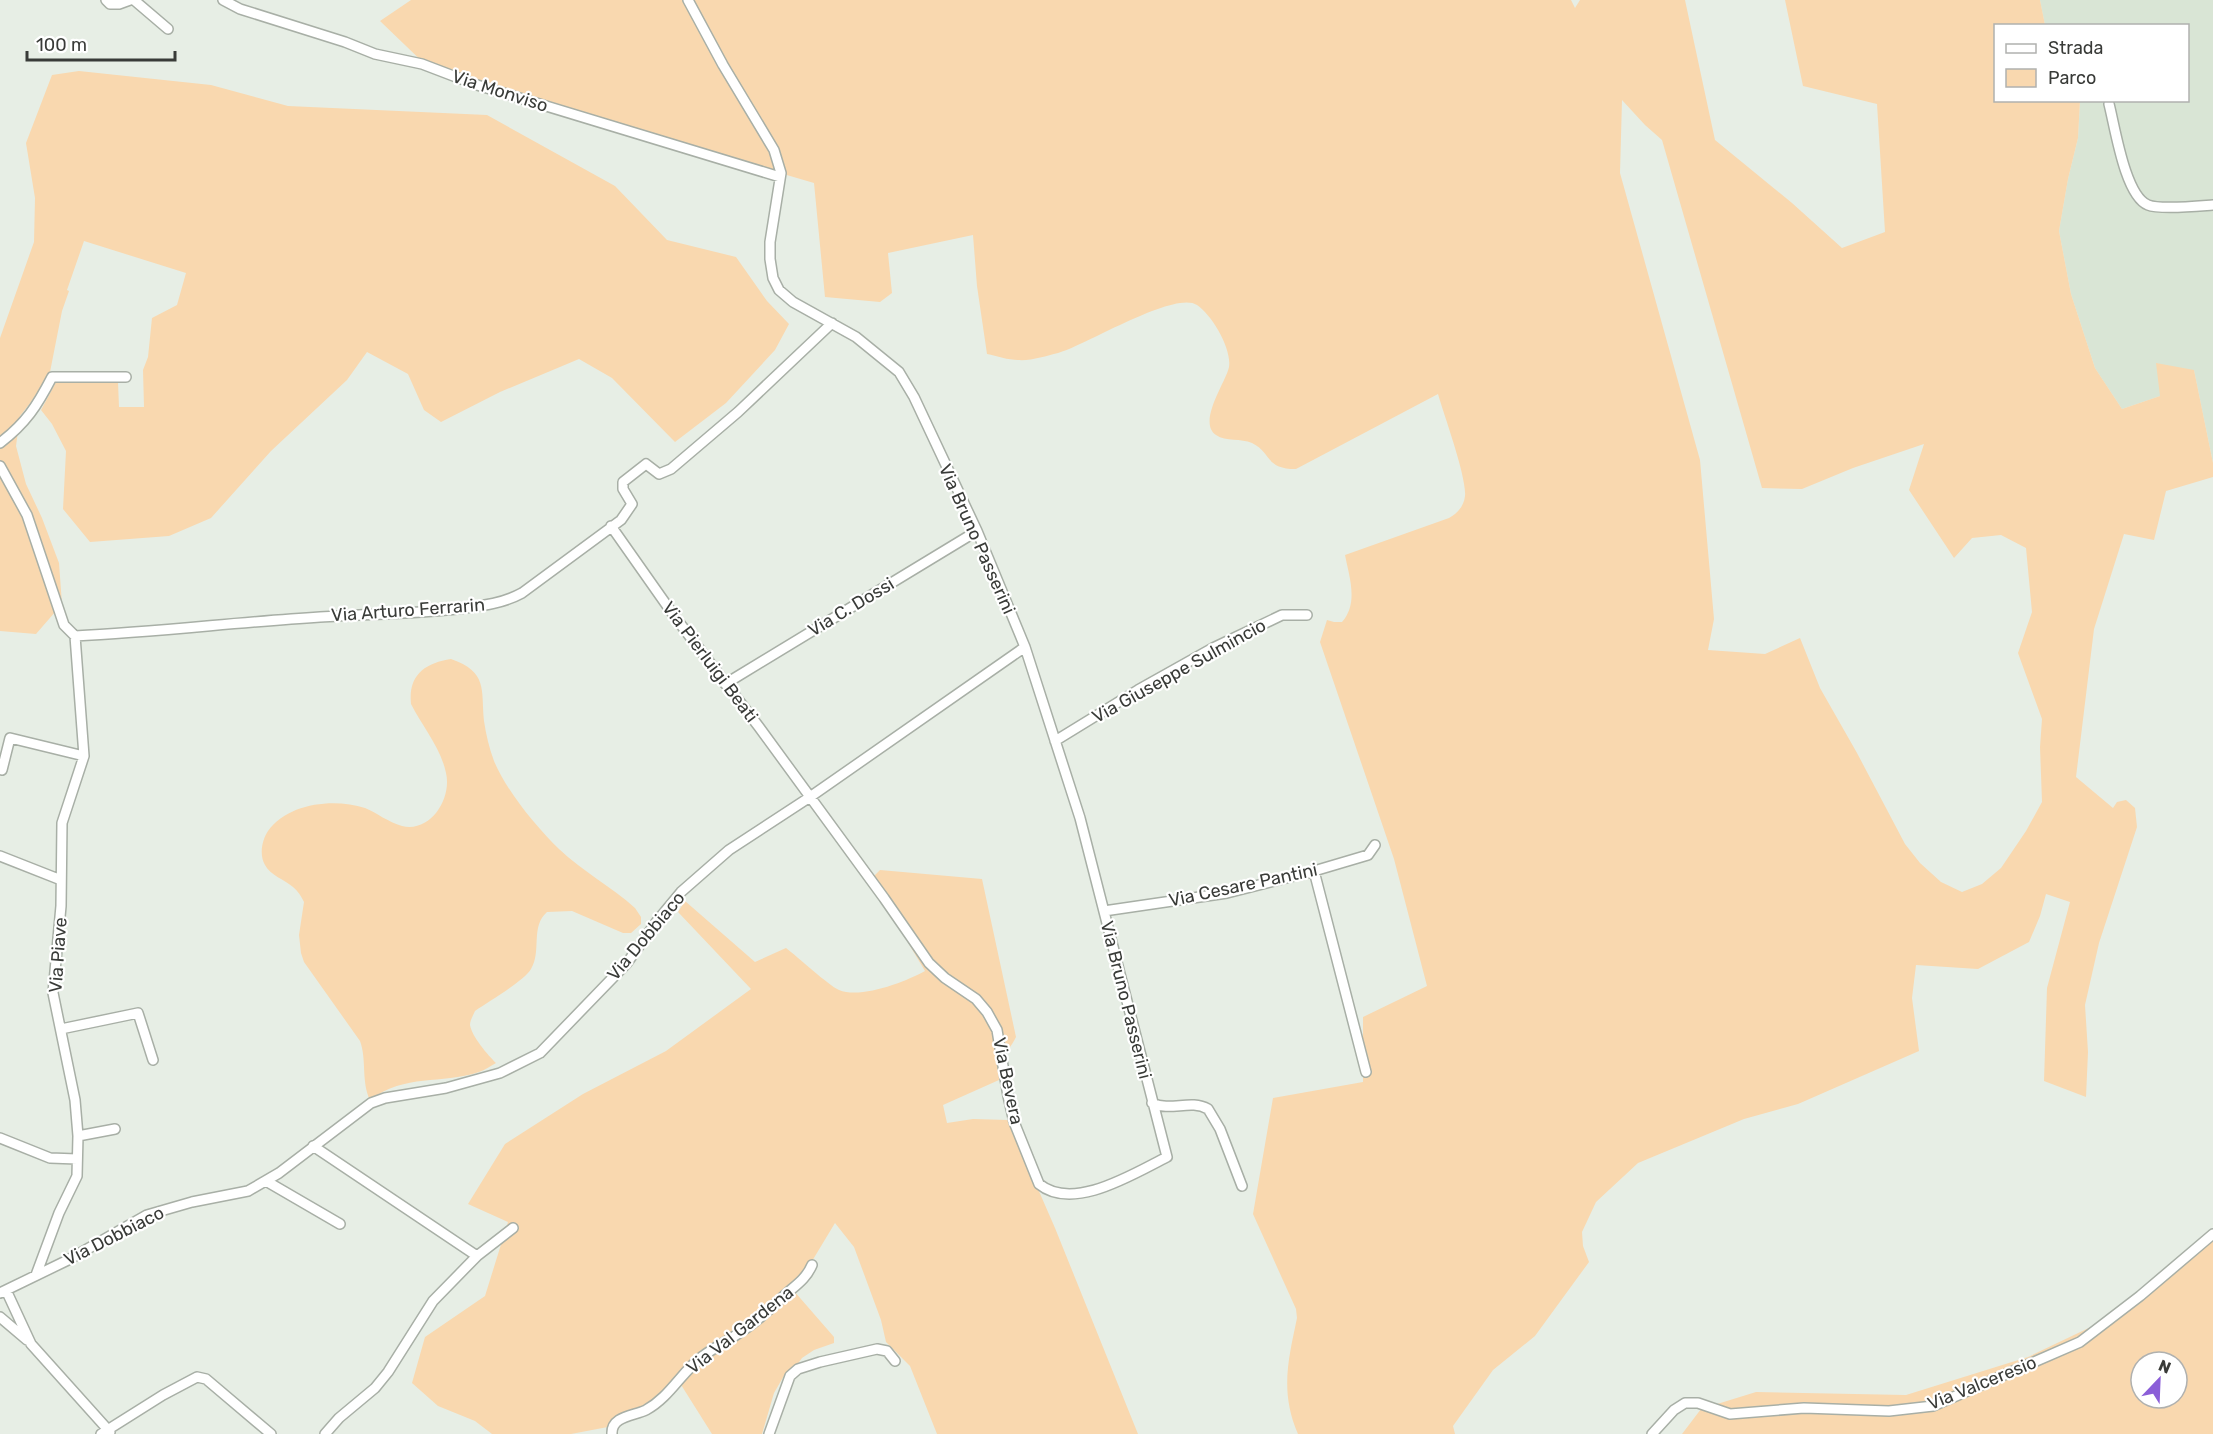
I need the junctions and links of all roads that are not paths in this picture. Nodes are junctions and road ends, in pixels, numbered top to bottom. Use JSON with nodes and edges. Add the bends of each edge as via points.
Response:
{"nodes":[{"id":1,"x":106,"y":0,"type":"edge"},
{"id":2,"x":132,"y":0,"type":"edge"},
{"id":3,"x":223,"y":0,"type":"edge"},
{"id":4,"x":688,"y":0,"type":"edge"},
{"id":5,"x":168,"y":29,"type":"dead end"},
{"id":6,"x":2109,"y":104,"type":"dead end"},
{"id":7,"x":780,"y":177,"type":"junction"},
{"id":8,"x":2213,"y":205,"type":"edge"},
{"id":9,"x":832,"y":323,"type":"junction"},
{"id":10,"x":126,"y":377,"type":"dead end"},
{"id":11,"x":0,"y":443,"type":"edge"},
{"id":12,"x":0,"y":466,"type":"edge"},
{"id":13,"x":611,"y":526,"type":"junction"},
{"id":14,"x":977,"y":531,"type":"junction"},
{"id":15,"x":1306,"y":615,"type":"dead end"},
{"id":16,"x":75,"y":636,"type":"junction"},
{"id":17,"x":1024,"y":647,"type":"junction"},
{"id":18,"x":725,"y":684,"type":"junction"},
{"id":19,"x":1055,"y":741,"type":"junction"},
{"id":20,"x":84,"y":756,"type":"junction"},
{"id":21,"x":2,"y":770,"type":"dead end"},
{"id":22,"x":810,"y":797,"type":"junction"},
{"id":23,"x":1375,"y":845,"type":"dead end"},
{"id":24,"x":0,"y":856,"type":"edge"},
{"id":25,"x":1314,"y":871,"type":"junction"},
{"id":26,"x":61,"y":880,"type":"junction"},
{"id":27,"x":1104,"y":911,"type":"junction"},
{"id":28,"x":61,"y":1029,"type":"junction"},
{"id":29,"x":153,"y":1060,"type":"dead end"},
{"id":30,"x":1366,"y":1072,"type":"dead end"},
{"id":31,"x":1152,"y":1103,"type":"junction"},
{"id":32,"x":115,"y":1129,"type":"dead end"},
{"id":33,"x":78,"y":1136,"type":"junction"},
{"id":34,"x":0,"y":1138,"type":"edge"},
{"id":35,"x":313,"y":1146,"type":"junction"},
{"id":36,"x":1167,"y":1157,"type":"joint"},
{"id":37,"x":77,"y":1159,"type":"junction"},
{"id":38,"x":266,"y":1180,"type":"junction"},
{"id":39,"x":1242,"y":1186,"type":"dead end"},
{"id":40,"x":340,"y":1224,"type":"dead end"},
{"id":41,"x":513,"y":1228,"type":"dead end"},
{"id":42,"x":2213,"y":1234,"type":"edge"},
{"id":43,"x":477,"y":1256,"type":"junction"},
{"id":44,"x":812,"y":1265,"type":"dead end"},
{"id":45,"x":36,"y":1275,"type":"junction"},
{"id":46,"x":3,"y":1292,"type":"edge"},
{"id":47,"x":0,"y":1317,"type":"edge"},
{"id":48,"x":31,"y":1344,"type":"junction"},
{"id":49,"x":895,"y":1361,"type":"dead end"},
{"id":50,"x":106,"y":1433,"type":"edge"},
{"id":51,"x":268,"y":1433,"type":"edge"},
{"id":52,"x":325,"y":1434,"type":"edge"},
{"id":53,"x":612,"y":1434,"type":"edge"},
{"id":54,"x":769,"y":1434,"type":"edge"},
{"id":55,"x":1652,"y":1434,"type":"edge"}],
"edges":[{"from":1,"to":2,"type":"street","via":[[119,4]]},
{"from":2,"to":5,"type":"street"},
{"from":3,"to":7,"type":"street","name":"Via Monviso","via":[[375,54],[422,64],[477,85]]},
{"from":4,"to":7,"type":"street","name":"Via Bruno Passerini","via":[[774,150]]},
{"from":6,"to":8,"type":"street","via":[[2137,197],[2157,207]]},
{"from":7,"to":9,"type":"street","name":"Via Bruno Passerini","via":[[770,242],[772,278],[793,302]]},
{"from":9,"to":13,"type":"street","name":"Via Arturo Ferrarin","via":[[671,469],[659,474],[646,464],[623,482],[632,504],[621,520]]},
{"from":9,"to":14,"type":"street","name":"Via Bruno Passerini","via":[[875,350],[899,372]]},
{"from":10,"to":11,"type":"street","via":[[52,377],[37,406]]},
{"from":12,"to":16,"type":"street","via":[[27,515],[64,625]]},
{"from":13,"to":16,"type":"street","name":"Via Arturo Ferrarin","via":[[508,601],[427,612]]},
{"from":13,"to":18,"type":"street","name":"Via Pierluigi Beati"},
{"from":14,"to":17,"type":"street","name":"Via Bruno Passerini"},
{"from":14,"to":18,"type":"street","name":"Via C. Dossi"},
{"from":15,"to":19,"type":"street","name":"Via Giuseppe Sulmincio","via":[[1282,615],[1213,648]]},
{"from":16,"to":20,"type":"street","name":"Via Piave"},
{"from":17,"to":19,"type":"street","name":"Via Bruno Passerini"},
{"from":17,"to":22,"type":"street","name":"Via Dobbiaco"},
{"from":18,"to":22,"type":"street","name":"Via Pierluigi Beati"},
{"from":19,"to":27,"type":"street","name":"Via Bruno Passerini"},
{"from":20,"to":21,"type":"street","via":[[10,738]]},
{"from":20,"to":26,"type":"street","name":"Via Piave","via":[[62,823]]},
{"from":22,"to":35,"type":"street","name":"Via Dobbiaco","via":[[729,850],[681,892],[627,963],[540,1053],[500,1073],[371,1103]]},
{"from":22,"to":36,"type":"street","name":"Via Bevera","via":[[929,963],[987,1012],[997,1030],[1014,1122],[1039,1184],[1059,1194],[1079,1194]]},
{"from":23,"to":25,"type":"street","name":"Via Cesare Pantini","via":[[1368,855]]},
{"from":24,"to":26,"type":"street"},
{"from":25,"to":27,"type":"street","name":"Via Cesare Pantini","via":[[1227,892]]},
{"from":25,"to":30,"type":"street"},
{"from":26,"to":28,"type":"street","name":"Via Piave","via":[[53,993]]},
{"from":27,"to":31,"type":"street","name":"Via Bruno Passerini"},
{"from":28,"to":29,"type":"street","via":[[138,1013]]},
{"from":28,"to":33,"type":"street","name":"Via Piave"},
{"from":31,"to":36,"type":"street","name":"Via Bruno Passerini"},
{"from":31,"to":39,"type":"street","via":[[1164,1108],[1193,1104],[1208,1109]]},
{"from":32,"to":33,"type":"street"},
{"from":33,"to":37,"type":"street","name":"Via Piave"},
{"from":34,"to":37,"type":"street","via":[[50,1158]]},
{"from":35,"to":38,"type":"street","name":"Via Dobbiaco"},
{"from":35,"to":43,"type":"street"},
{"from":37,"to":45,"type":"street","name":"Via Piave","via":[[77,1176]]},
{"from":38,"to":40,"type":"street"},
{"from":38,"to":45,"type":"street","name":"Via Dobbiaco","via":[[248,1191],[147,1215]]},
{"from":41,"to":43,"type":"street"},
{"from":42,"to":55,"type":"street","name":"Via Valceresio","via":[[2080,1342],[1933,1406],[1889,1411],[1803,1408],[1730,1414],[1685,1403]]},
{"from":43,"to":52,"type":"street","via":[[433,1301],[375,1388]]},
{"from":44,"to":53,"type":"street","name":"Via Val Gardena","via":[[807,1276],[765,1313],[703,1356],[647,1409],[617,1421]]},
{"from":45,"to":46,"type":"street","name":"Via Dobbiaco"},
{"from":46,"to":48,"type":"street"},
{"from":47,"to":48,"type":"street"},
{"from":48,"to":50,"type":"street"},
{"from":49,"to":54,"type":"street","via":[[887,1351],[878,1349],[798,1369],[790,1376]]},
{"from":50,"to":51,"type":"street","via":[[197,1377],[206,1380]]}]}
